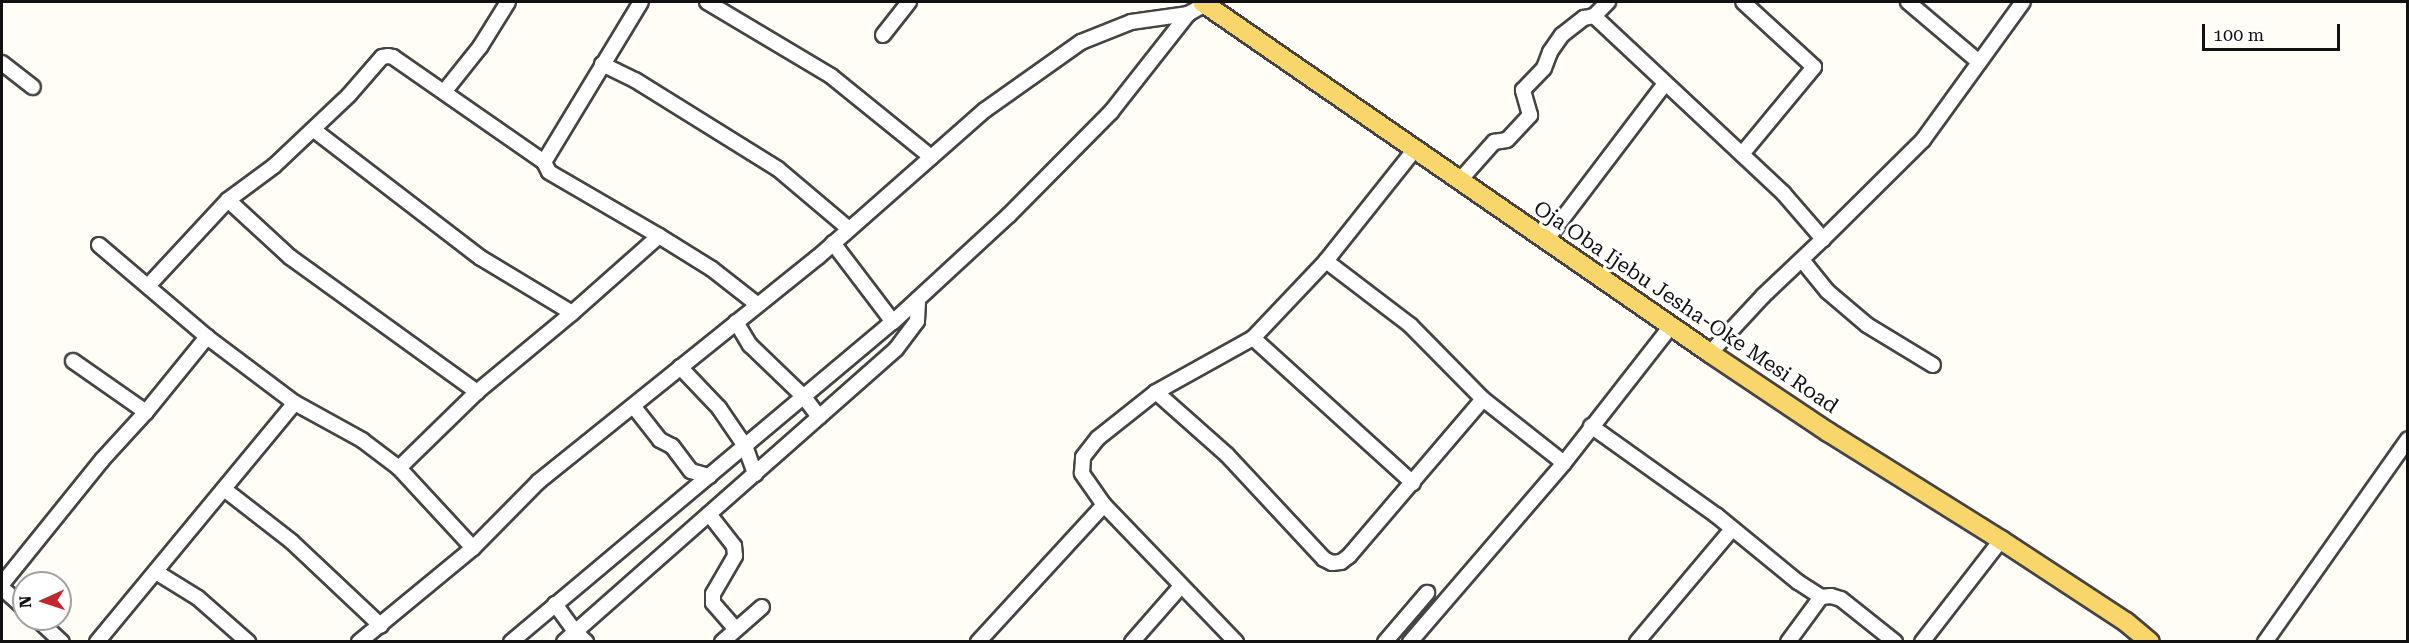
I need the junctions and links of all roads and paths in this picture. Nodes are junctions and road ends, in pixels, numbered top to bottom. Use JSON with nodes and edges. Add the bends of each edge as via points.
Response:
{"nodes":[{"id":1,"x":508,"y":2,"type":"edge"},
{"id":2,"x":641,"y":2,"type":"edge"},
{"id":3,"x":707,"y":2,"type":"edge"},
{"id":4,"x":909,"y":2,"type":"edge"},
{"id":5,"x":1608,"y":2,"type":"edge"},
{"id":6,"x":1743,"y":2,"type":"edge"},
{"id":7,"x":1908,"y":2,"type":"edge"},
{"id":8,"x":2023,"y":2,"type":"edge"},
{"id":9,"x":1198,"y":6,"type":"edge"},
{"id":10,"x":1594,"y":16,"type":"junction"},
{"id":11,"x":883,"y":34,"type":"dead end"},
{"id":12,"x":1979,"y":62,"type":"junction"},
{"id":13,"x":2,"y":63,"type":"edge"},
{"id":14,"x":602,"y":64,"type":"junction"},
{"id":15,"x":1664,"y":85,"type":"junction"},
{"id":16,"x":33,"y":87,"type":"dead end"},
{"id":17,"x":444,"y":92,"type":"junction"},
{"id":18,"x":314,"y":130,"type":"junction"},
{"id":19,"x":1416,"y":148,"type":"junction"},
{"id":20,"x":1742,"y":154,"type":"junction"},
{"id":21,"x":932,"y":157,"type":"junction"},
{"id":22,"x":544,"y":162,"type":"junction"},
{"id":23,"x":1461,"y":179,"type":"junction"},
{"id":24,"x":228,"y":200,"type":"junction"},
{"id":25,"x":849,"y":229,"type":"junction"},
{"id":26,"x":659,"y":236,"type":"junction"},
{"id":27,"x":1547,"y":239,"type":"junction"},
{"id":28,"x":1824,"y":239,"type":"junction"},
{"id":29,"x":833,"y":243,"type":"junction"},
{"id":30,"x":99,"y":245,"type":"dead end"},
{"id":31,"x":1802,"y":260,"type":"junction"},
{"id":32,"x":1326,"y":261,"type":"junction"},
{"id":33,"x":148,"y":286,"type":"junction"},
{"id":34,"x":918,"y":299,"type":"junction"},
{"id":35,"x":758,"y":305,"type":"junction"},
{"id":36,"x":572,"y":313,"type":"junction"},
{"id":37,"x":736,"y":322,"type":"junction"},
{"id":38,"x":893,"y":322,"type":"junction"},
{"id":39,"x":1672,"y":326,"type":"junction"},
{"id":40,"x":207,"y":337,"type":"junction"},
{"id":41,"x":1253,"y":338,"type":"junction"},
{"id":42,"x":1710,"y":353,"type":"junction"},
{"id":43,"x":73,"y":361,"type":"dead end"},
{"id":44,"x":1934,"y":365,"type":"dead end"},
{"id":45,"x":680,"y":367,"type":"junction"},
{"id":46,"x":477,"y":392,"type":"junction"},
{"id":47,"x":1156,"y":392,"type":"junction"},
{"id":48,"x":804,"y":397,"type":"junction"},
{"id":49,"x":1483,"y":399,"type":"junction"},
{"id":50,"x":295,"y":403,"type":"junction"},
{"id":51,"x":634,"y":407,"type":"junction"},
{"id":52,"x":146,"y":412,"type":"junction"},
{"id":53,"x":819,"y":417,"type":"junction"},
{"id":54,"x":1591,"y":426,"type":"junction"},
{"id":55,"x":2408,"y":439,"type":"edge"},
{"id":56,"x":745,"y":446,"type":"junction"},
{"id":57,"x":1564,"y":463,"type":"junction"},
{"id":58,"x":399,"y":468,"type":"junction"},
{"id":59,"x":755,"y":474,"type":"junction"},
{"id":60,"x":709,"y":476,"type":"junction"},
{"id":61,"x":1413,"y":483,"type":"junction"},
{"id":62,"x":224,"y":489,"type":"junction"},
{"id":63,"x":1104,"y":505,"type":"junction"},
{"id":64,"x":709,"y":514,"type":"junction"},
{"id":65,"x":1732,"y":529,"type":"junction"},
{"id":66,"x":2001,"y":540,"type":"junction"},
{"id":67,"x":473,"y":548,"type":"junction"},
{"id":68,"x":156,"y":572,"type":"junction"},
{"id":69,"x":2,"y":586,"type":"edge"},
{"id":70,"x":1181,"y":586,"type":"junction"},
{"id":71,"x":1426,"y":593,"type":"dead end"},
{"id":72,"x":1821,"y":597,"type":"junction"},
{"id":73,"x":555,"y":604,"type":"junction"},
{"id":74,"x":762,"y":607,"type":"dead end"},
{"id":75,"x":381,"y":626,"type":"junction"},
{"id":76,"x":736,"y":629,"type":"junction"},
{"id":77,"x":50,"y":631,"type":"edge"},
{"id":78,"x":580,"y":637,"type":"edge"},
{"id":79,"x":62,"y":642,"type":"edge"},
{"id":80,"x":97,"y":642,"type":"edge"},
{"id":81,"x":248,"y":642,"type":"edge"},
{"id":82,"x":359,"y":642,"type":"edge"},
{"id":83,"x":511,"y":642,"type":"edge"},
{"id":84,"x":564,"y":642,"type":"edge"},
{"id":85,"x":722,"y":642,"type":"edge"},
{"id":86,"x":978,"y":642,"type":"edge"},
{"id":87,"x":1132,"y":642,"type":"edge"},
{"id":88,"x":1236,"y":642,"type":"edge"},
{"id":89,"x":1385,"y":642,"type":"edge"},
{"id":90,"x":1410,"y":642,"type":"edge"},
{"id":91,"x":1637,"y":642,"type":"edge"},
{"id":92,"x":1788,"y":642,"type":"edge"},
{"id":93,"x":1894,"y":642,"type":"edge"},
{"id":94,"x":1922,"y":642,"type":"edge"},
{"id":95,"x":2150,"y":642,"type":"edge"},
{"id":96,"x":2265,"y":642,"type":"edge"}],
"edges":[{"from":1,"to":17,"type":"street","via":[[480,47]]},
{"from":2,"to":14,"type":"street"},
{"from":3,"to":21,"type":"street","via":[[831,76]]},
{"from":4,"to":11,"type":"street"},
{"from":5,"to":10,"type":"street"},
{"from":6,"to":20,"type":"street","via":[[1814,67]]},
{"from":7,"to":12,"type":"street"},
{"from":8,"to":12,"type":"street"},
{"from":9,"to":19,"type":"main road","name":"Oja Oba Ijebu Jesha-Oke Mesi Road"},
{"from":9,"to":21,"type":"street","via":[[1131,22],[1081,42],[986,110]]},
{"from":9,"to":34,"type":"street","via":[[1111,112]]},
{"from":10,"to":15,"type":"street"},
{"from":10,"to":23,"type":"street","via":[[1584,18],[1562,35],[1544,68],[1523,90],[1530,115],[1507,140],[1494,142]]},
{"from":12,"to":28,"type":"street","via":[[1923,140]]},
{"from":13,"to":16,"type":"street"},
{"from":14,"to":22,"type":"street"},
{"from":14,"to":25,"type":"street","via":[[635,80],[778,169]]},
{"from":15,"to":20,"type":"street"},
{"from":15,"to":27,"type":"street"},
{"from":17,"to":18,"type":"street","via":[[393,57],[382,57]]},
{"from":17,"to":22,"type":"street"},
{"from":18,"to":24,"type":"street"},
{"from":18,"to":36,"type":"street","via":[[481,258]]},
{"from":19,"to":23,"type":"main road","name":"Oja Oba Ijebu Jesha-Oke Mesi Road"},
{"from":19,"to":32,"type":"street"},
{"from":20,"to":28,"type":"street"},
{"from":21,"to":25,"type":"street"},
{"from":22,"to":26,"type":"street","via":[[549,172]]},
{"from":23,"to":27,"type":"main road","name":"Oja Oba Ijebu Jesha-Oke Mesi Road"},
{"from":24,"to":33,"type":"street"},
{"from":24,"to":46,"type":"street","via":[[290,257]]},
{"from":25,"to":29,"type":"street"},
{"from":26,"to":35,"type":"street","via":[[712,269]]},
{"from":26,"to":36,"type":"street"},
{"from":27,"to":39,"type":"main road","name":"Oja Oba Ijebu Jesha-Oke Mesi Road"},
{"from":28,"to":31,"type":"street"},
{"from":29,"to":35,"type":"street"},
{"from":29,"to":38,"type":"street"},
{"from":30,"to":33,"type":"street"},
{"from":31,"to":42,"type":"street"},
{"from":31,"to":44,"type":"street","via":[[1827,291],[1867,325]]},
{"from":32,"to":41,"type":"street"},
{"from":32,"to":49,"type":"street","via":[[1410,325]]},
{"from":33,"to":40,"type":"street"},
{"from":34,"to":38,"type":"street"},
{"from":34,"to":53,"type":"street","via":[[917,321],[907,337]]},
{"from":35,"to":37,"type":"street"},
{"from":36,"to":46,"type":"street"},
{"from":37,"to":45,"type":"street"},
{"from":37,"to":48,"type":"street","via":[[750,345]]},
{"from":38,"to":48,"type":"street"},
{"from":39,"to":42,"type":"main road","name":"Oja Oba Ijebu Jesha-Oke Mesi Road"},
{"from":39,"to":54,"type":"street"},
{"from":40,"to":50,"type":"street"},
{"from":40,"to":52,"type":"street"},
{"from":41,"to":47,"type":"street"},
{"from":41,"to":61,"type":"street"},
{"from":42,"to":66,"type":"main road","name":"Oja Oba Ijebu Jesha-Oke Mesi Road"},
{"from":43,"to":52,"type":"street"},
{"from":45,"to":51,"type":"street"},
{"from":45,"to":56,"type":"street","via":[[719,408]]},
{"from":46,"to":58,"type":"street"},
{"from":47,"to":61,"type":"street","via":[[1227,455],[1332,563],[1349,556]]},
{"from":47,"to":63,"type":"street","via":[[1098,438],[1083,457],[1082,473]]},
{"from":48,"to":53,"type":"street"},
{"from":48,"to":56,"type":"street"},
{"from":49,"to":57,"type":"street"},
{"from":49,"to":61,"type":"street"},
{"from":50,"to":58,"type":"street","via":[[362,440]]},
{"from":50,"to":62,"type":"street"},
{"from":51,"to":60,"type":"street","via":[[691,471]]},
{"from":51,"to":67,"type":"street","via":[[538,482]]},
{"from":52,"to":69,"type":"street","via":[[102,460]]},
{"from":53,"to":59,"type":"street"},
{"from":54,"to":57,"type":"street"},
{"from":54,"to":65,"type":"street"},
{"from":55,"to":96,"type":"street"},
{"from":56,"to":59,"type":"street"},
{"from":56,"to":60,"type":"street"},
{"from":57,"to":90,"type":"street"},
{"from":58,"to":67,"type":"street"},
{"from":59,"to":64,"type":"street"},
{"from":60,"to":73,"type":"street"},
{"from":62,"to":68,"type":"street"},
{"from":62,"to":75,"type":"street","via":[[292,542]]},
{"from":63,"to":70,"type":"street"},
{"from":63,"to":86,"type":"street"},
{"from":64,"to":76,"type":"street","via":[[734,546],[735,556],[713,594],[713,603]]},
{"from":64,"to":78,"type":"street"},
{"from":65,"to":72,"type":"street"},
{"from":65,"to":91,"type":"street"},
{"from":66,"to":94,"type":"street"},
{"from":66,"to":95,"type":"main road","name":"Oja Oba Ijebu Jesha-Oke Mesi Road"},
{"from":67,"to":75,"type":"street"},
{"from":68,"to":80,"type":"street"},
{"from":68,"to":81,"type":"street","via":[[198,598]]},
{"from":70,"to":87,"type":"street"},
{"from":70,"to":88,"type":"street"},
{"from":71,"to":89,"type":"street"},
{"from":72,"to":92,"type":"street"},
{"from":72,"to":93,"type":"street","via":[[1841,599]]},
{"from":73,"to":78,"type":"street"},
{"from":73,"to":83,"type":"street"},
{"from":74,"to":76,"type":"street"},
{"from":75,"to":82,"type":"street"},
{"from":76,"to":85,"type":"street"},
{"from":77,"to":79,"type":"street"},
{"from":78,"to":84,"type":"street"}]}
